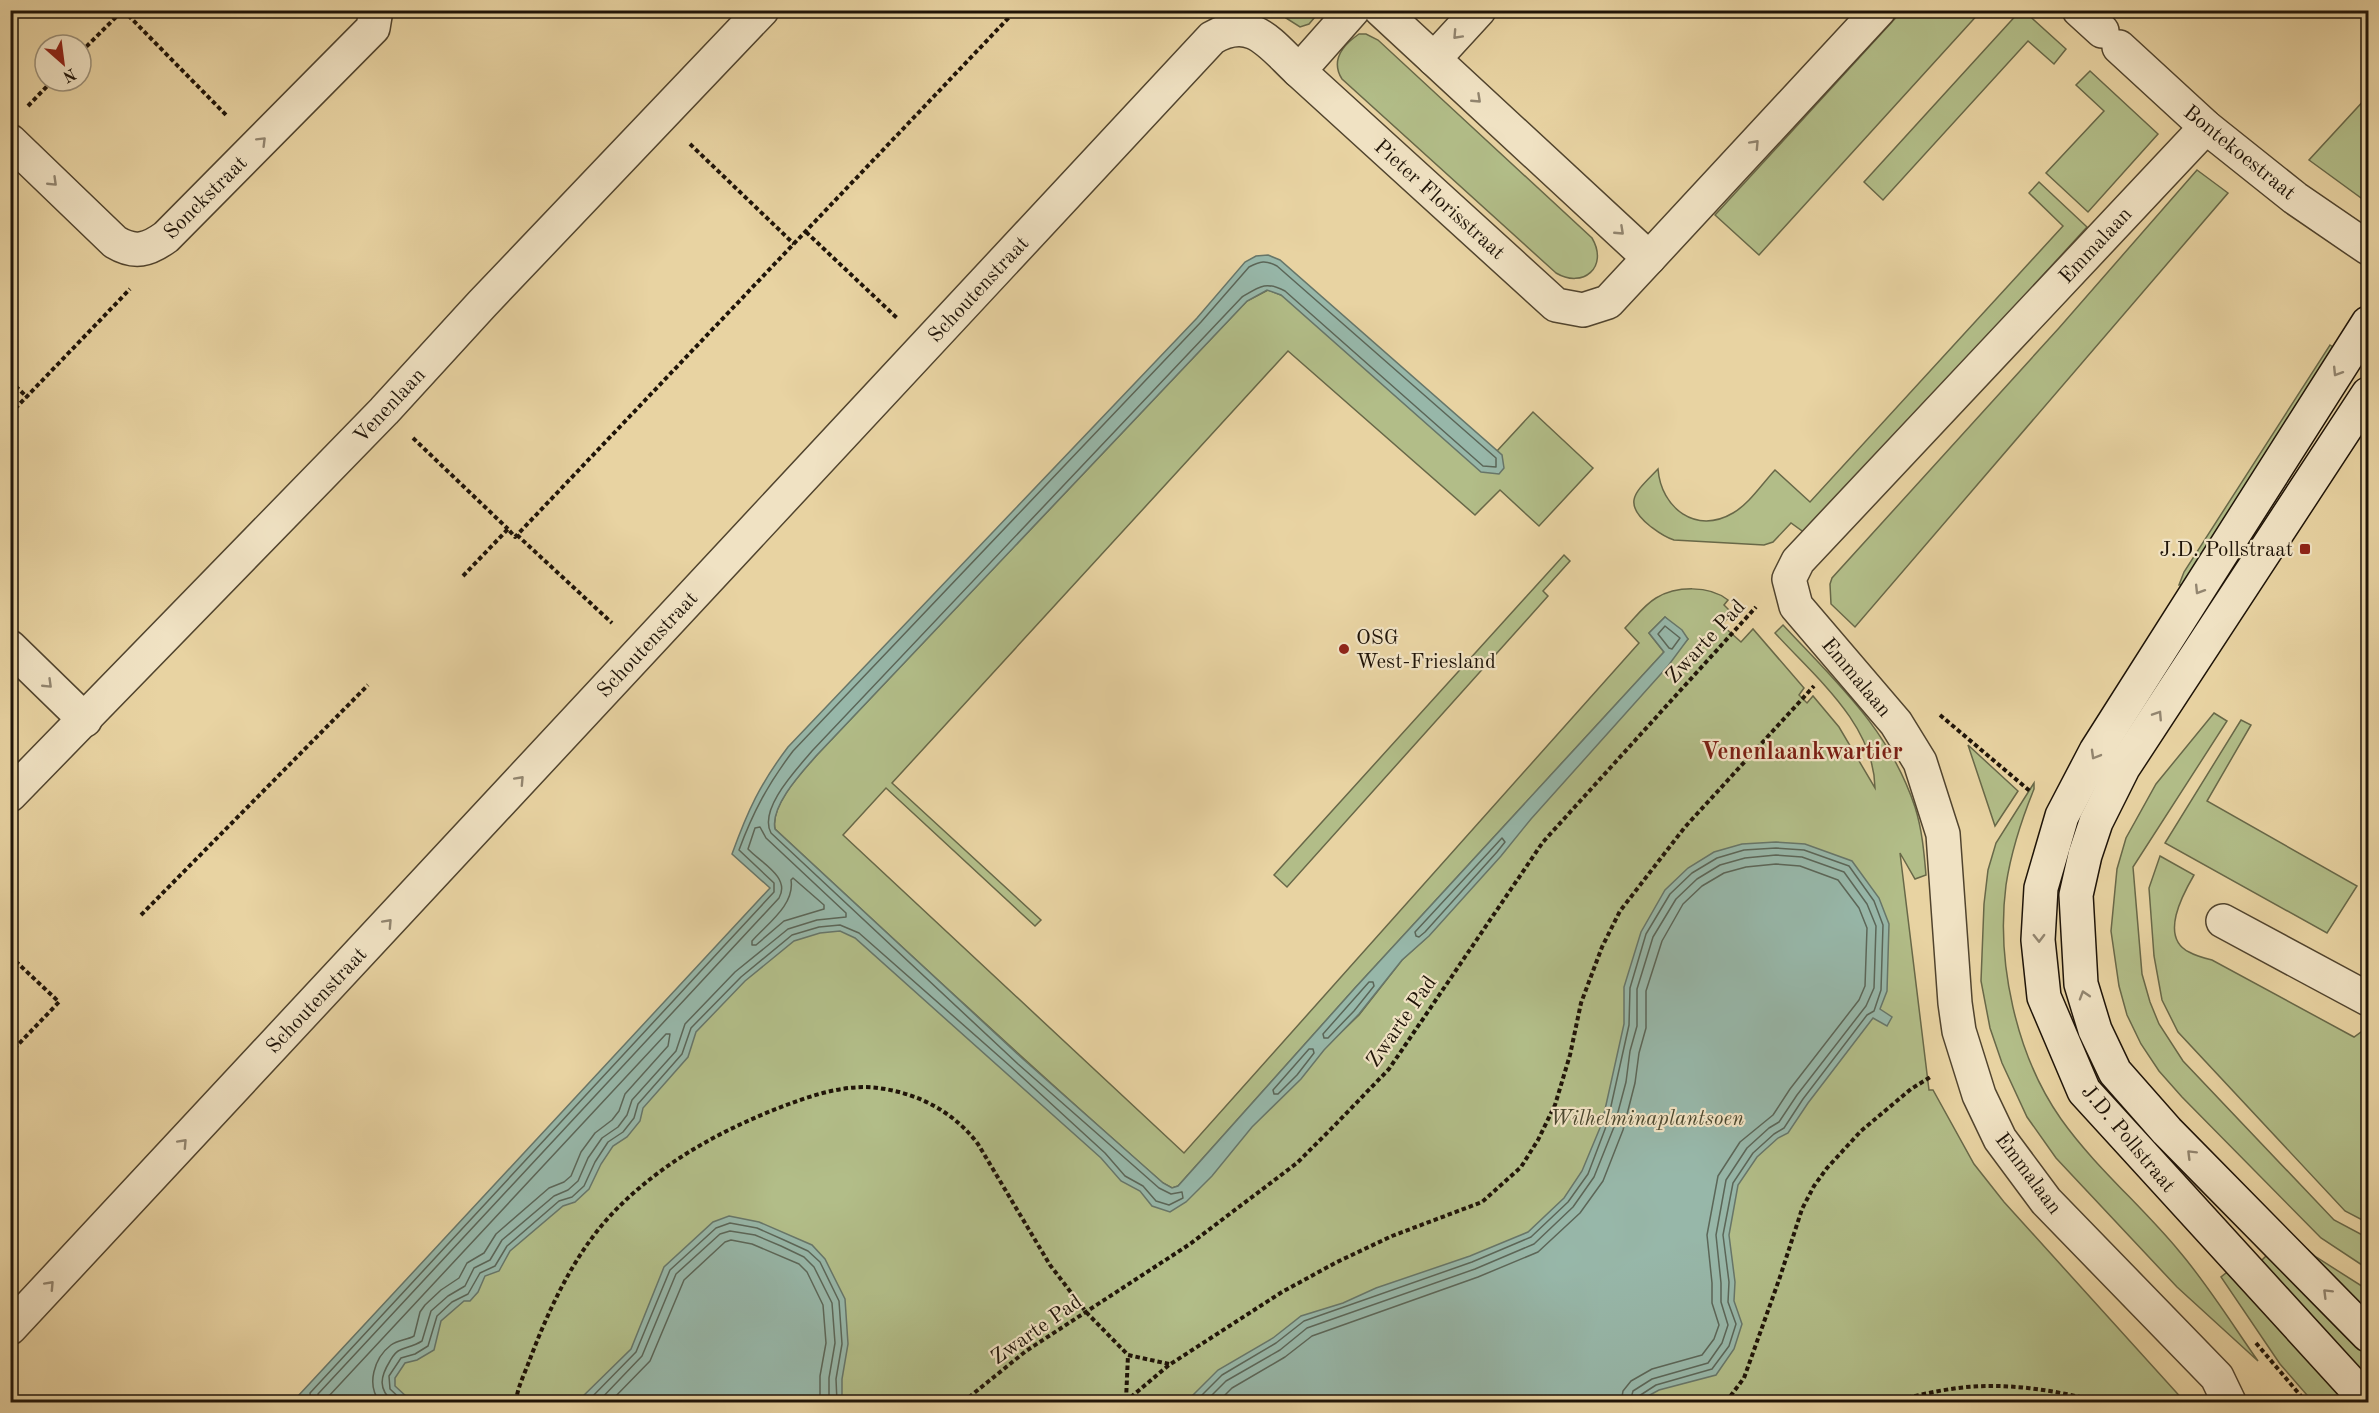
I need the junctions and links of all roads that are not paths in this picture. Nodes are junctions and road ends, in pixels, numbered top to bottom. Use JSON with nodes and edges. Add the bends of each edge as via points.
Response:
{"nodes":[{"id":1,"x":376,"y":10,"type":"edge"},
{"id":2,"x":762,"y":10,"type":"edge"},
{"id":3,"x":1353,"y":10,"type":"edge"},
{"id":4,"x":1382,"y":10,"type":"edge"},
{"id":5,"x":1479,"y":10,"type":"edge"},
{"id":6,"x":1879,"y":10,"type":"edge"},
{"id":7,"x":2100,"y":30,"type":"edge"},
{"id":8,"x":1434,"y":59,"type":"junction"},
{"id":9,"x":1299,"y":71,"type":"junction"},
{"id":10,"x":2206,"y":127,"type":"junction"},
{"id":11,"x":10,"y":141,"type":"edge"},
{"id":12,"x":2368,"y":248,"type":"edge"},
{"id":13,"x":1649,"y":258,"type":"junction"},
{"id":14,"x":2368,"y":322,"type":"edge"},
{"id":15,"x":2368,"y":394,"type":"edge"},
{"id":16,"x":10,"y":647,"type":"edge"},
{"id":17,"x":85,"y":720,"type":"junction"},
{"id":18,"x":10,"y":795,"type":"edge"},
{"id":19,"x":2223,"y":921,"type":"dead end"},
{"id":20,"x":2368,"y":999,"type":"edge"},
{"id":21,"x":10,"y":1328,"type":"edge"},
{"id":22,"x":2368,"y":1335,"type":"edge"},
{"id":23,"x":2229,"y":1402,"type":"edge"},
{"id":24,"x":2368,"y":1402,"type":"edge"}],
"edges":[{"from":11,"to":1,"type":"street","name":"Sonckstraat","one_way":true,"via":[[115,242],[138,251],[153,246],[373,28]]},
{"from":2,"to":17,"type":"street","name":"Venenlaan","via":[[384,411]]},
{"from":3,"to":9,"type":"street"},
{"from":4,"to":8,"type":"street"},
{"from":5,"to":8,"type":"street","one_way":true},
{"from":13,"to":6,"type":"street","name":"Pieter Florisstraat","one_way":true},
{"from":7,"to":10,"type":"street","name":"Bontekoestraat"},
{"from":8,"to":13,"type":"street","one_way":true},
{"from":9,"to":13,"type":"street","name":"Pieter Florisstraat","via":[[1556,306],[1583,310],[1608,302]]},
{"from":21,"to":9,"type":"street","name":"Schoutenstraat","one_way":true,"via":[[1212,38],[1227,29],[1258,33]]},
{"from":10,"to":12,"type":"street","name":"Bontekoestraat","via":[[2295,198]]},
{"from":10,"to":23,"type":"street","name":"Emmalaan","via":[[1798,561],[1789,579],[1796,606],[1896,723],[1920,762],[1943,834],[1955,1003],[1965,1055],[2000,1139],[2046,1201],[2217,1377]]},
{"from":14,"to":24,"type":"street","name":"J.D. Pollstraat","one_way":true,"via":[[2096,751],[2062,816],[2041,888],[2038,940],[2044,997],[2084,1091]]},
{"from":22,"to":15,"type":"street","name":"J.D. Pollstraat","one_way":true,"via":[[2167,1131],[2115,1072],[2095,1030],[2081,984],[2076,895],[2096,822],[2123,768]]},
{"from":16,"to":17,"type":"street","one_way":true},
{"from":17,"to":18,"type":"street","name":"Venenlaan"},
{"from":19,"to":20,"type":"street"}]}
